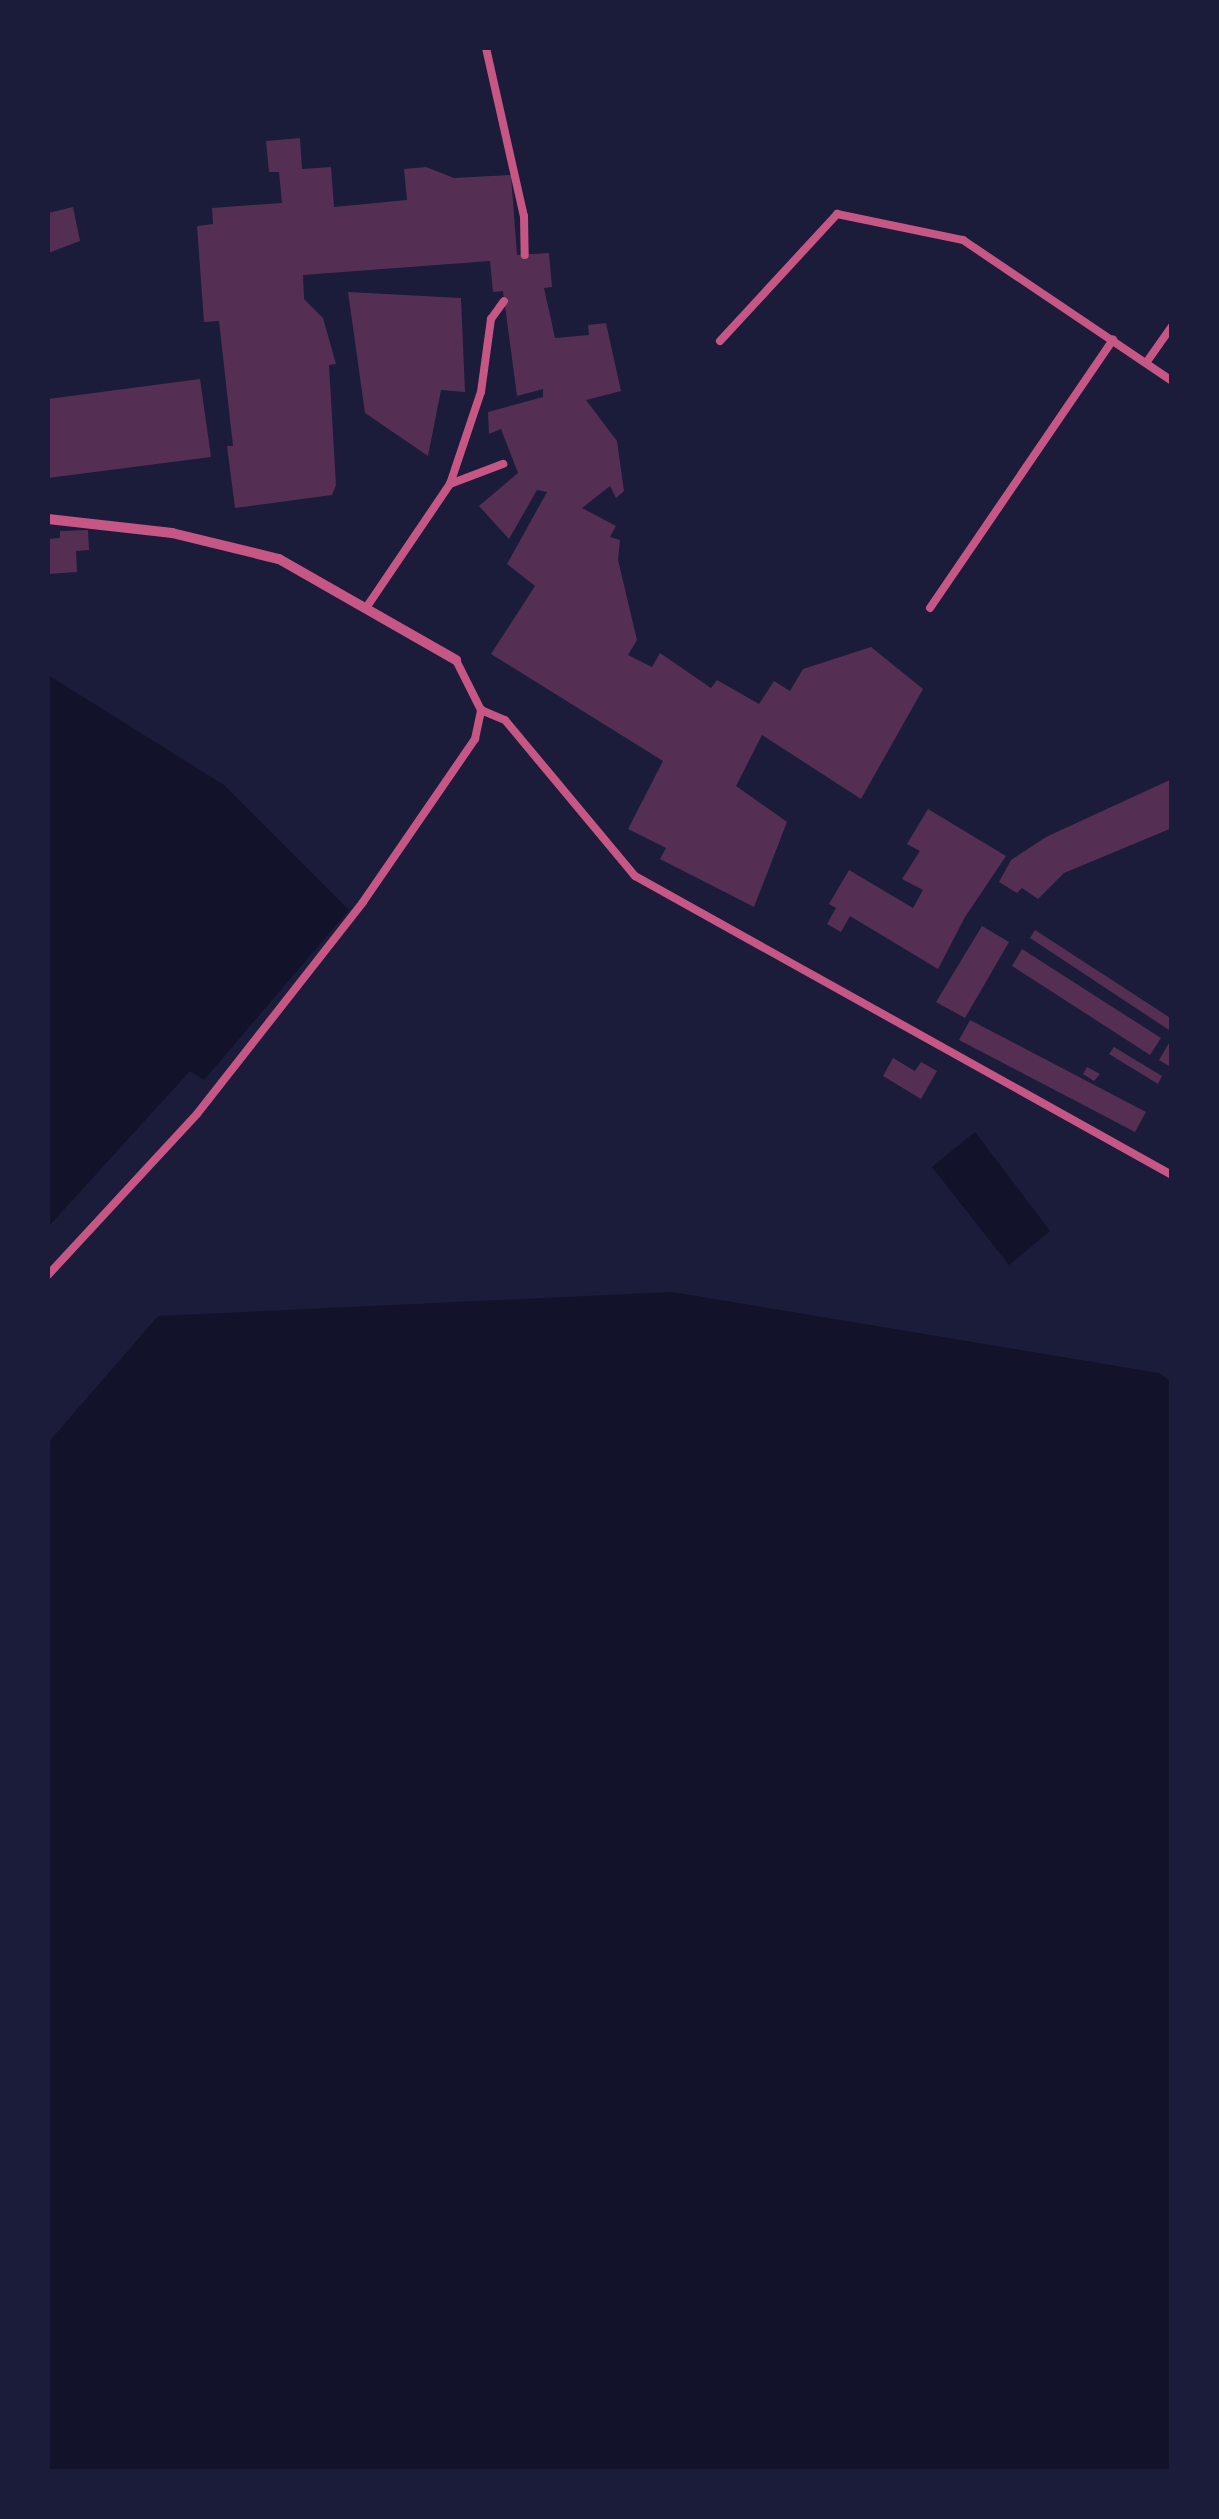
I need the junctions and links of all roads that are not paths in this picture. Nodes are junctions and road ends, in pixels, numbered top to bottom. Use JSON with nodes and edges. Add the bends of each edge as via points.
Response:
{"nodes":[{"id":1,"x":486,"y":48,"type":"edge"},
{"id":2,"x":525,"y":255,"type":"dead end"},
{"id":3,"x":504,"y":301,"type":"dead end"},
{"id":4,"x":1172,"y":326,"type":"edge"},
{"id":5,"x":720,"y":340,"type":"dead end"},
{"id":6,"x":1113,"y":340,"type":"junction"},
{"id":7,"x":1146,"y":363,"type":"junction"},
{"id":8,"x":1172,"y":381,"type":"edge"},
{"id":9,"x":502,"y":464,"type":"dead end"},
{"id":10,"x":450,"y":484,"type":"junction"},
{"id":11,"x":48,"y":519,"type":"edge"},
{"id":12,"x":366,"y":608,"type":"junction"},
{"id":13,"x":930,"y":608,"type":"dead end"},
{"id":14,"x":456,"y":660,"type":"joint"},
{"id":15,"x":481,"y":710,"type":"junction"},
{"id":16,"x":1172,"y":1175,"type":"edge"},
{"id":17,"x":48,"y":1274,"type":"edge"}],
"edges":[{"from":1,"to":2,"type":"lane","via":[[524,216]]},
{"from":3,"to":10,"type":"lane","via":[[491,319],[482,392]]},
{"from":4,"to":7,"type":"lane"},
{"from":5,"to":6,"type":"lane","via":[[836,214],[964,240]]},
{"from":6,"to":7,"type":"lane"},
{"from":6,"to":13,"type":"lane"},
{"from":7,"to":8,"type":"lane"},
{"from":9,"to":10,"type":"lane"},
{"from":10,"to":12,"type":"lane"},
{"from":11,"to":12,"type":"street","via":[[172,532],[279,558]]},
{"from":12,"to":14,"type":"street"},
{"from":14,"to":15,"type":"lane"},
{"from":15,"to":16,"type":"lane","via":[[505,720],[636,876]]},
{"from":15,"to":17,"type":"lane","via":[[475,739],[363,902],[196,1114]]}]}
